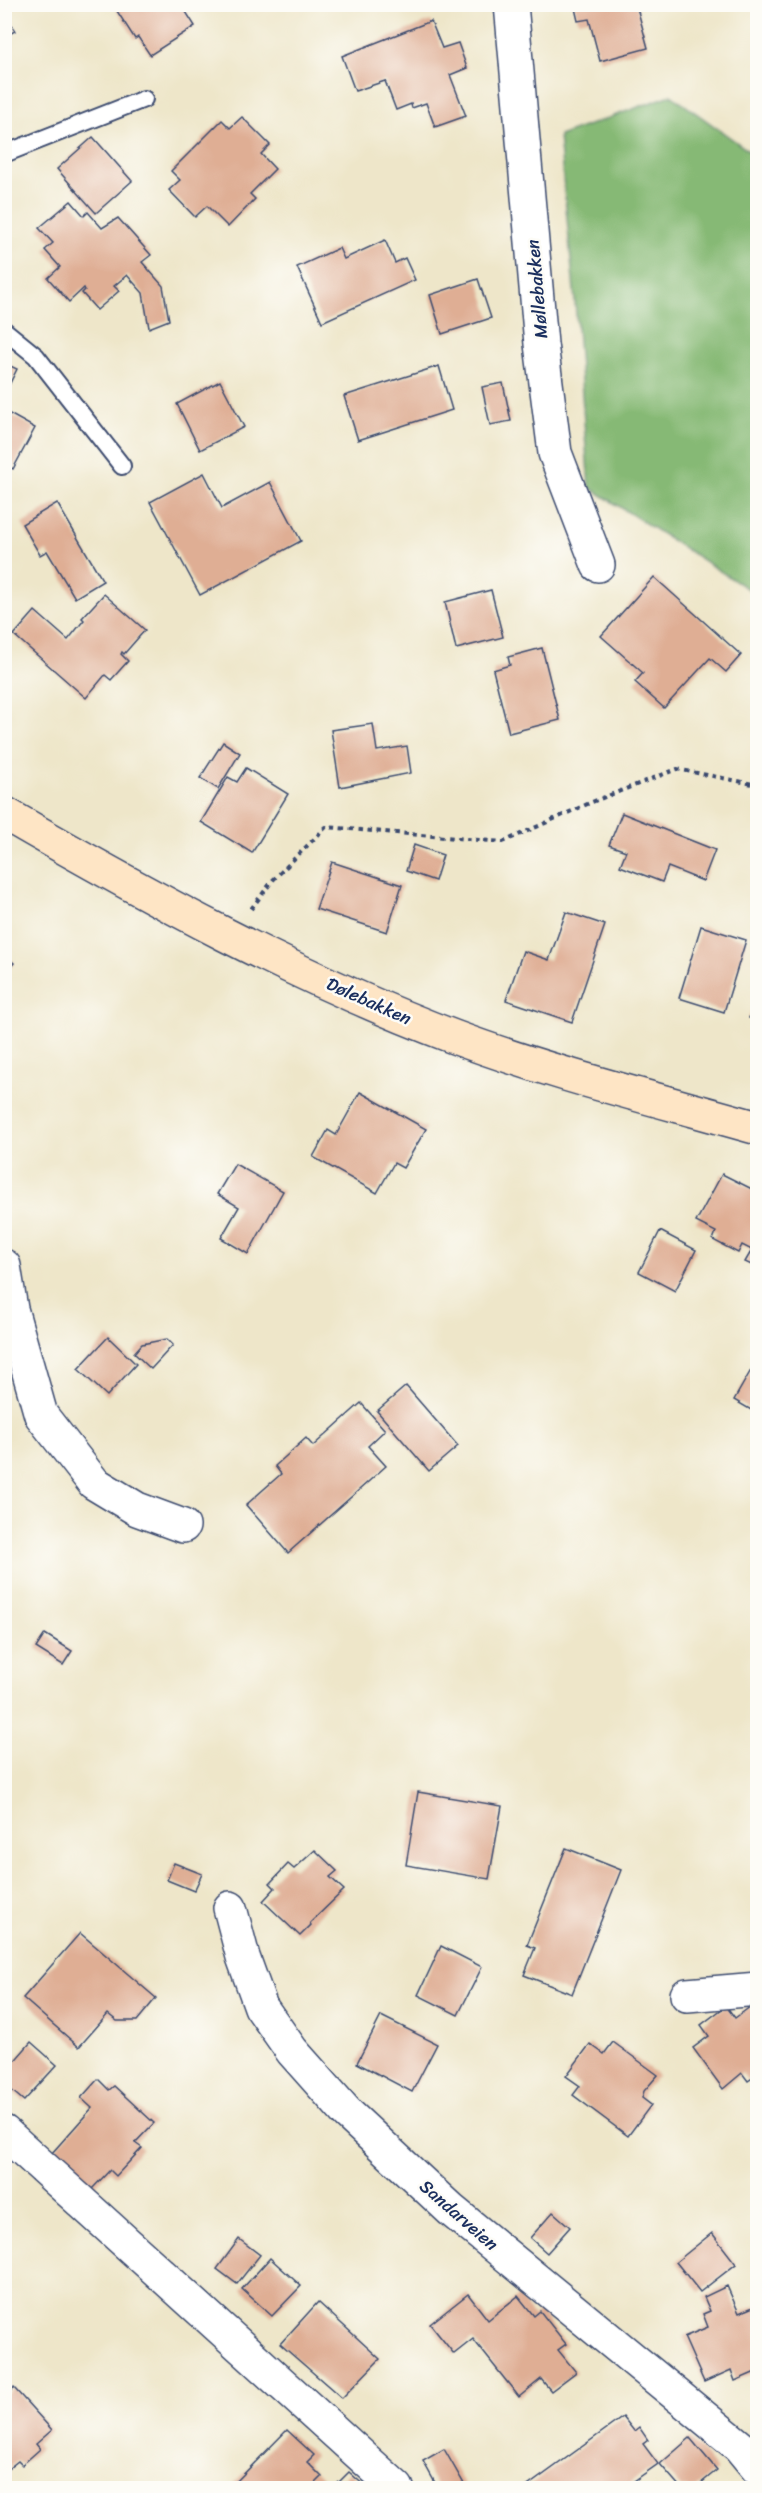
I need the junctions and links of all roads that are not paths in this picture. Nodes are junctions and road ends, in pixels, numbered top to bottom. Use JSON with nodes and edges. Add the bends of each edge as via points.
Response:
{"nodes":[{"id":1,"x":511,"y":4,"type":"edge"},
{"id":2,"x":144,"y":99,"type":"dead end"},
{"id":3,"x":4,"y":154,"type":"edge"},
{"id":4,"x":4,"y":330,"type":"edge"},
{"id":5,"x":122,"y":466,"type":"dead end"},
{"id":6,"x":598,"y":565,"type":"dead end"},
{"id":7,"x":4,"y":813,"type":"edge"},
{"id":8,"x":758,"y":1128,"type":"edge"},
{"id":9,"x":4,"y":1266,"type":"edge"},
{"id":10,"x":183,"y":1526,"type":"dead end"},
{"id":11,"x":230,"y":1908,"type":"dead end"},
{"id":12,"x":758,"y":1989,"type":"edge"},
{"id":13,"x":687,"y":1995,"type":"dead end"},
{"id":14,"x":4,"y":2132,"type":"edge"},
{"id":15,"x":758,"y":2469,"type":"edge"},
{"id":16,"x":397,"y":2488,"type":"edge"}],
"edges":[{"from":1,"to":6,"type":"street","name":"Møllebakken","via":[[541,344],[555,453]]},
{"from":2,"to":3,"type":"lane"},
{"from":4,"to":5,"type":"lane","via":[[36,356]]},
{"from":7,"to":8,"type":"main road","name":"Dølebakken","via":[[231,936],[330,984],[455,1037],[580,1078]]},
{"from":9,"to":10,"type":"street","via":[[11,1309],[41,1415],[94,1482],[137,1509]]},
{"from":11,"to":15,"type":"street","name":"Sandarveien","via":[[261,2007],[292,2051],[348,2114],[451,2210],[739,2446]]},
{"from":12,"to":13,"type":"street"},
{"from":14,"to":16,"type":"street"}]}
